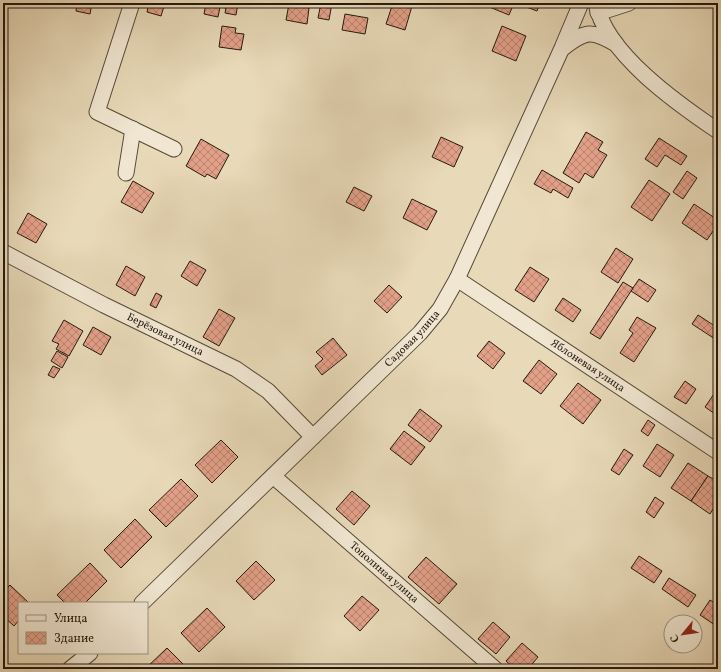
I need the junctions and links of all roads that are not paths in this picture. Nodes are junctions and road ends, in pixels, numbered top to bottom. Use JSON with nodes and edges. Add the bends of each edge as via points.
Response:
{"nodes":[{"id":1,"x":132,"y":3,"type":"edge"},
{"id":2,"x":581,"y":3,"type":"edge"},
{"id":3,"x":629,"y":3,"type":"edge"},
{"id":4,"x":597,"y":8,"type":"edge"},
{"id":5,"x":616,"y":44,"type":"junction"},
{"id":6,"x":562,"y":48,"type":"junction"},
{"id":7,"x":133,"y":129,"type":"junction"},
{"id":8,"x":718,"y":131,"type":"edge"},
{"id":9,"x":174,"y":149,"type":"dead end"},
{"id":10,"x":126,"y":173,"type":"dead end"},
{"id":11,"x":3,"y":252,"type":"edge"},
{"id":12,"x":457,"y":279,"type":"junction"},
{"id":13,"x":313,"y":437,"type":"junction"},
{"id":14,"x":718,"y":452,"type":"edge"},
{"id":15,"x":273,"y":476,"type":"junction"},
{"id":16,"x":143,"y":602,"type":"edge"},
{"id":17,"x":89,"y":654,"type":"edge"},
{"id":18,"x":70,"y":669,"type":"edge"},
{"id":19,"x":495,"y":669,"type":"edge"}],
"edges":[{"from":1,"to":7,"type":"street","via":[[97,112]]},
{"from":2,"to":6,"type":"street","name":"Садовая улица"},
{"from":3,"to":4,"type":"street"},
{"from":4,"to":5,"type":"street"},
{"from":5,"to":6,"type":"street","via":[[599,34],[578,36]]},
{"from":5,"to":8,"type":"street","via":[[646,77],[681,106]]},
{"from":6,"to":12,"type":"street","name":"Садовая улица"},
{"from":7,"to":9,"type":"street"},
{"from":7,"to":10,"type":"street"},
{"from":11,"to":13,"type":"street","name":"Берёзовая улица","via":[[104,305],[236,369],[268,391]]},
{"from":12,"to":13,"type":"street","name":"Садовая улица","via":[[440,308],[420,333]]},
{"from":12,"to":14,"type":"street","name":"Яблоневая улица"},
{"from":13,"to":15,"type":"street","name":"Садовая улица"},
{"from":15,"to":16,"type":"street","name":"Садовая улица"},
{"from":15,"to":19,"type":"street","name":"Тополиная улица"},
{"from":17,"to":18,"type":"street"}]}
